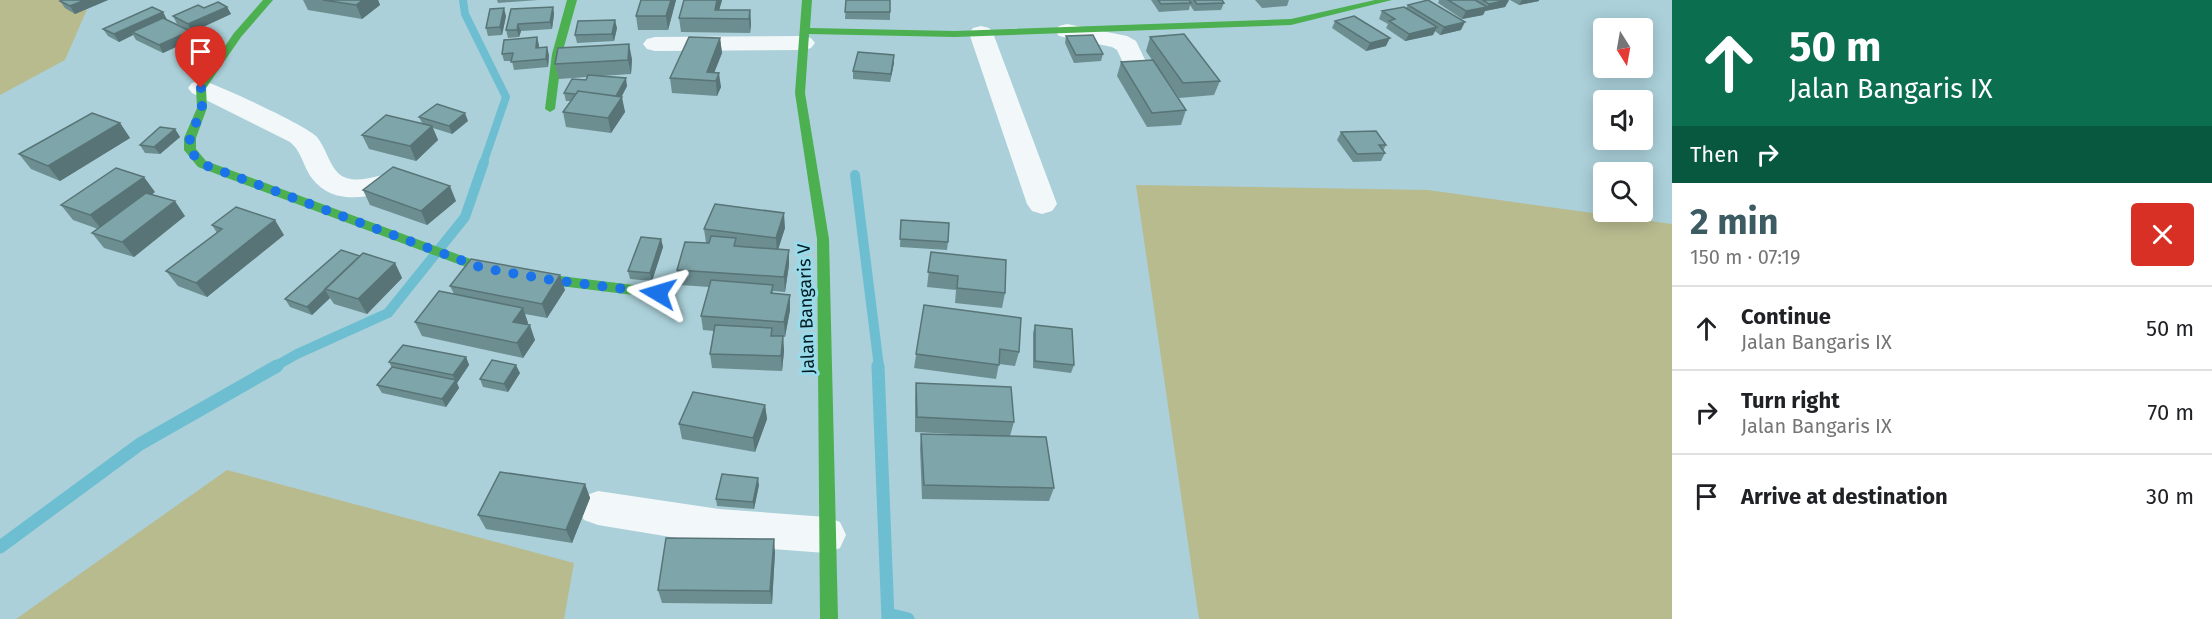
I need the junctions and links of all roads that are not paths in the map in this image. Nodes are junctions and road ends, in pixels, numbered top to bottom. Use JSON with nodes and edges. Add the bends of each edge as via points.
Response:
{"nodes":[{"id":1,"x":268,"y":0,"type":"edge"},
{"id":2,"x":572,"y":0,"type":"edge"},
{"id":3,"x":807,"y":0,"type":"edge"},
{"id":4,"x":1387,"y":0,"type":"edge"},
{"id":5,"x":1067,"y":31,"type":"junction"},
{"id":6,"x":981,"y":33,"type":"junction"},
{"id":7,"x":804,"y":37,"type":"junction"},
{"id":8,"x":655,"y":44,"type":"dead end"},
{"id":9,"x":1134,"y":62,"type":"edge"},
{"id":10,"x":201,"y":88,"type":"junction"},
{"id":11,"x":550,"y":110,"type":"dead end"},
{"id":12,"x":397,"y":180,"type":"edge"},
{"id":13,"x":1042,"y":204,"type":"dead end"},
{"id":14,"x":658,"y":293,"type":"dead end"},
{"id":15,"x":598,"y":508,"type":"dead end"},
{"id":16,"x":826,"y":535,"type":"junction"},
{"id":17,"x":830,"y":619,"type":"edge"}],
"edges":[{"from":1,"to":10,"type":"street","via":[[237,35]]},
{"from":2,"to":11,"type":"street","via":[[560,39]]},
{"from":3,"to":7,"type":"street","name":"Jalan Bangaris V"},
{"from":4,"to":5,"type":"street","via":[[1291,22]]},
{"from":5,"to":6,"type":"street"},
{"from":5,"to":9,"type":"street","via":[[1119,41],[1127,46]]},
{"from":6,"to":7,"type":"street"},
{"from":6,"to":13,"type":"street"},
{"from":7,"to":8,"type":"street"},
{"from":7,"to":16,"type":"street","name":"Jalan Bangaris V","via":[[800,93],[823,239]]},
{"from":10,"to":12,"type":"street","via":[[300,136],[309,143],[329,181],[345,188],[366,188]]},
{"from":10,"to":14,"type":"street","via":[[202,108],[189,150],[202,164],[482,268]]},
{"from":15,"to":16,"type":"street","via":[[719,527]]},
{"from":16,"to":17,"type":"street","name":"Jalan Bangaris V"}]}
